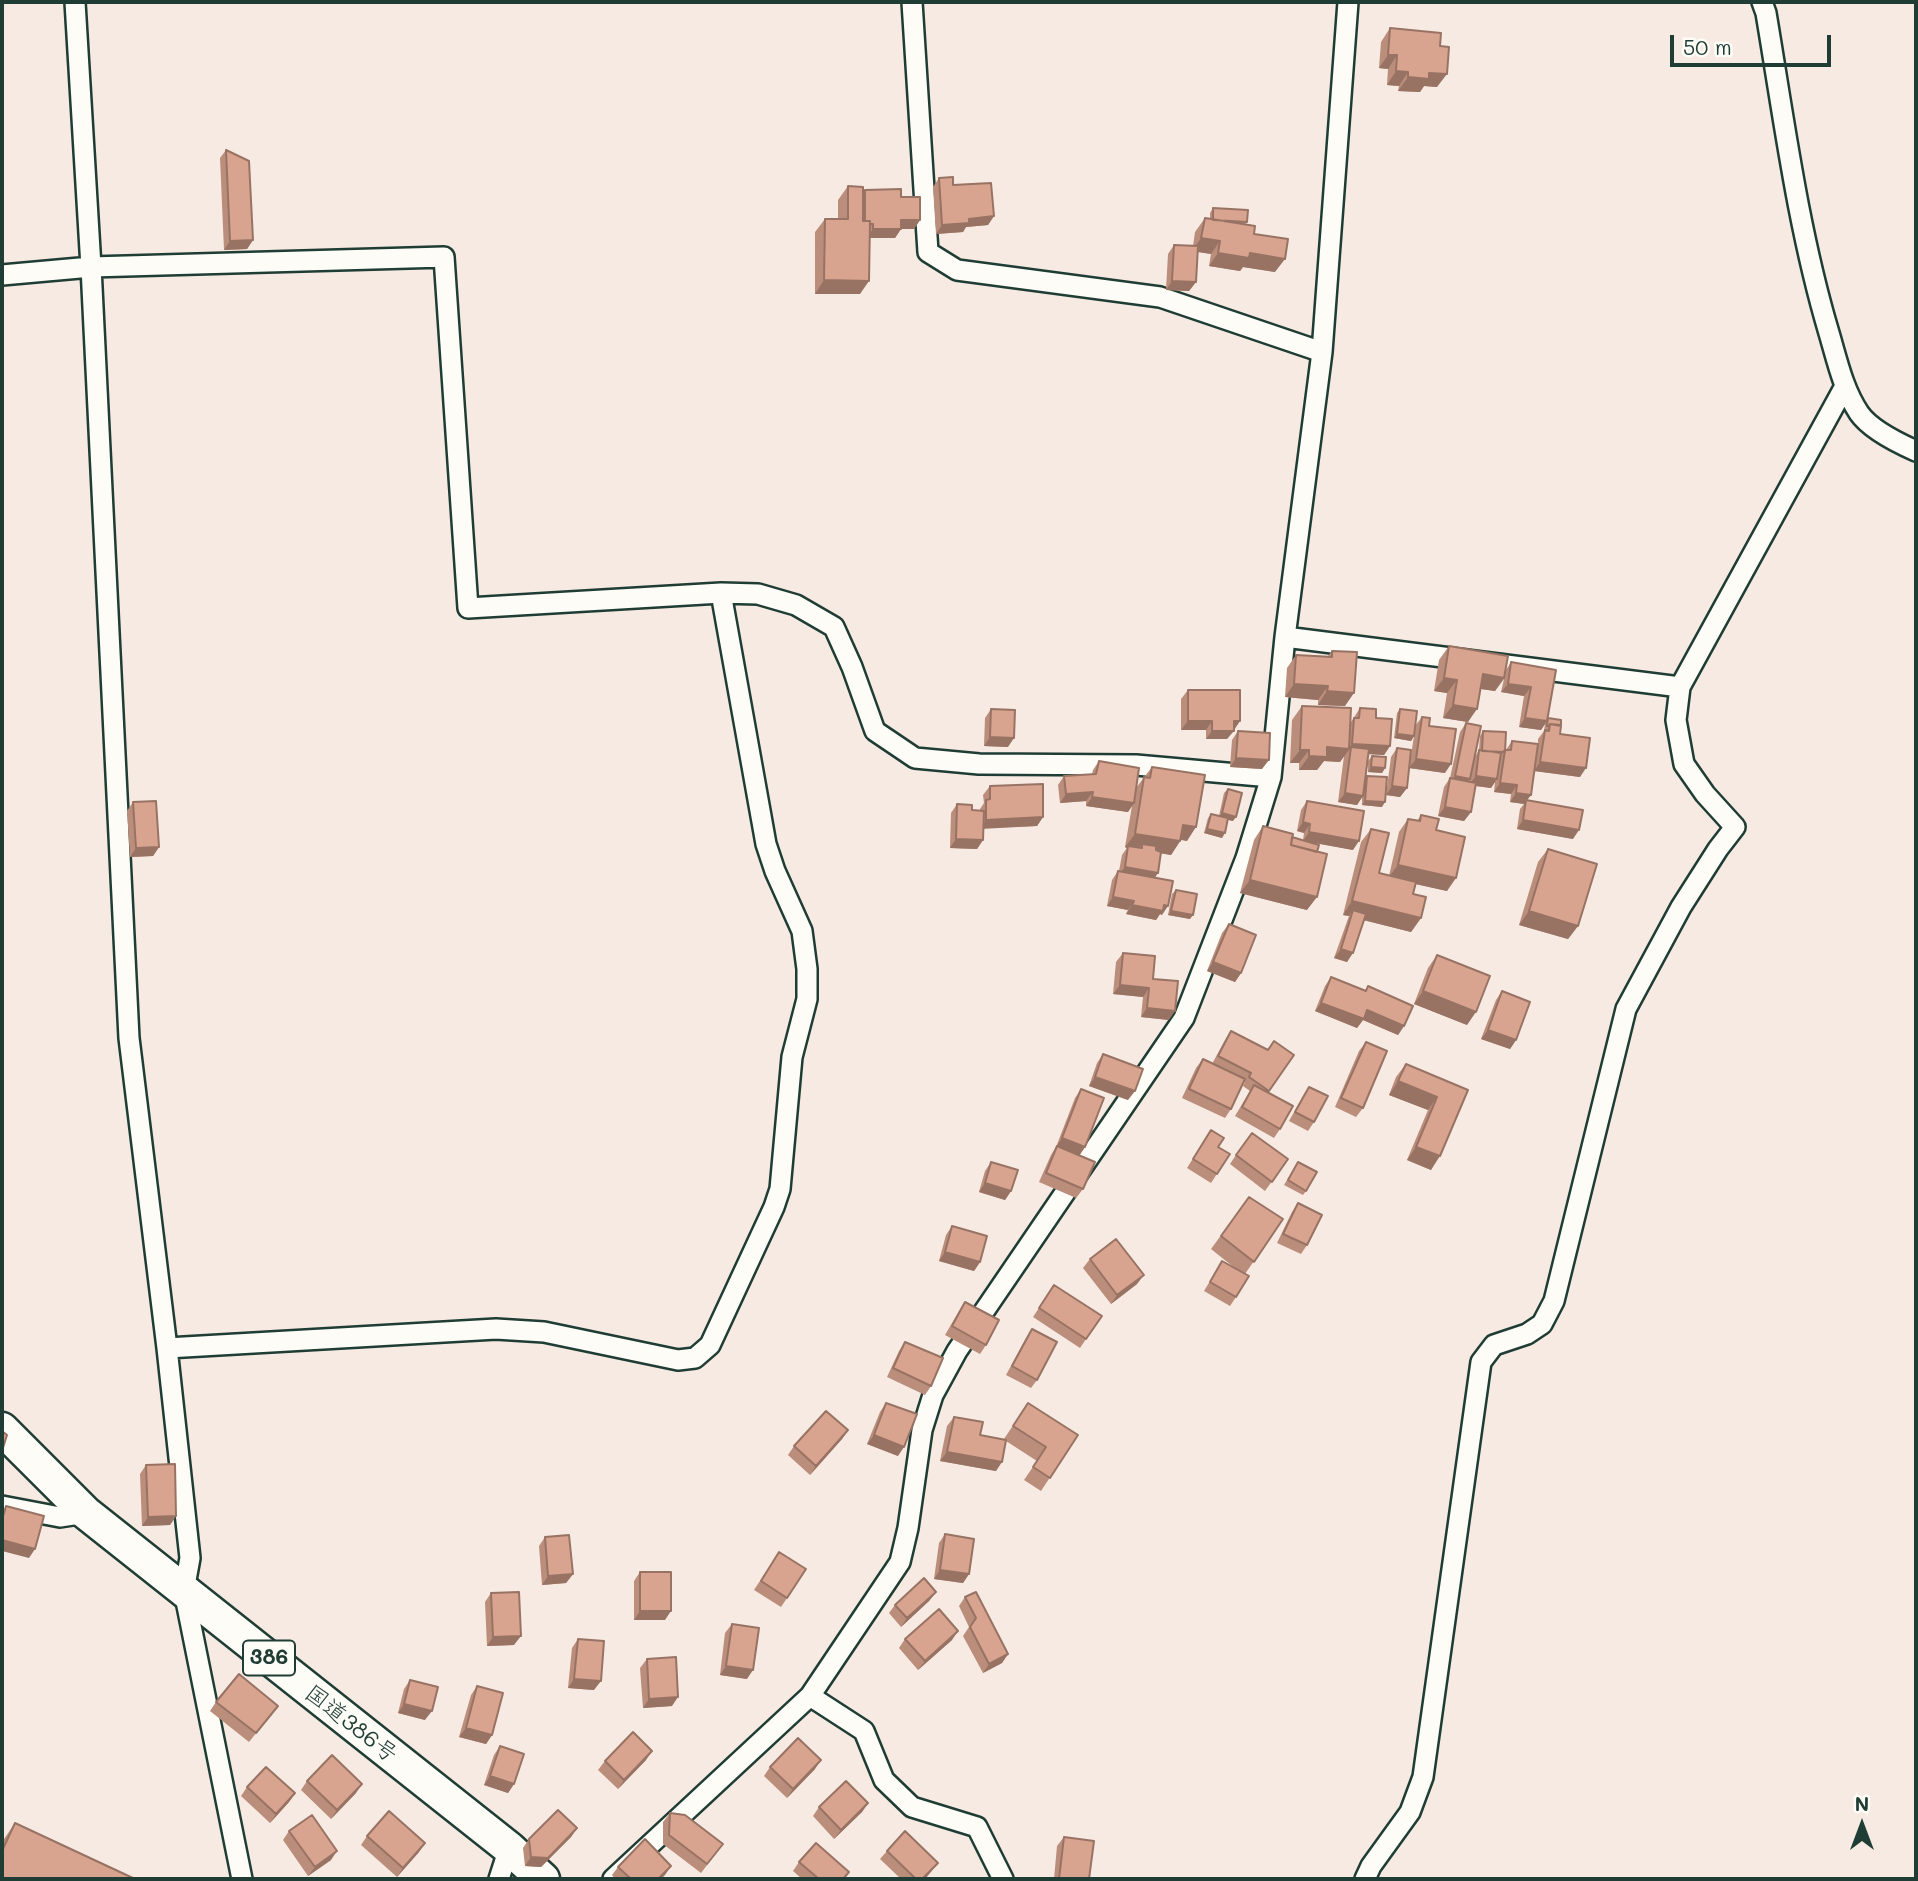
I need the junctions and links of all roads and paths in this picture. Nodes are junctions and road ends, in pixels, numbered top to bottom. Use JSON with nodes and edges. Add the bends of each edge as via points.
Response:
{"nodes":[{"id":1,"x":75,"y":2,"type":"edge"},
{"id":2,"x":912,"y":2,"type":"edge"},
{"id":3,"x":1348,"y":2,"type":"edge"},
{"id":4,"x":1762,"y":2,"type":"edge"},
{"id":5,"x":91,"y":267,"type":"junction"},
{"id":6,"x":2,"y":275,"type":"edge"},
{"id":7,"x":1322,"y":352,"type":"junction"},
{"id":8,"x":1845,"y":386,"type":"junction"},
{"id":9,"x":1916,"y":451,"type":"edge"},
{"id":10,"x":722,"y":593,"type":"junction"},
{"id":11,"x":1285,"y":637,"type":"junction"},
{"id":12,"x":1680,"y":687,"type":"junction"},
{"id":13,"x":1271,"y":777,"type":"junction"},
{"id":14,"x":167,"y":1348,"type":"junction"},
{"id":15,"x":2,"y":1429,"type":"edge"},
{"id":16,"x":2,"y":1506,"type":"edge"},
{"id":17,"x":86,"y":1513,"type":"junction"},
{"id":18,"x":184,"y":1591,"type":"junction"},
{"id":19,"x":810,"y":1696,"type":"junction"},
{"id":20,"x":509,"y":1848,"type":"junction"},
{"id":21,"x":242,"y":1879,"type":"edge"},
{"id":22,"x":499,"y":1879,"type":"edge"},
{"id":23,"x":543,"y":1879,"type":"edge"},
{"id":24,"x":613,"y":1879,"type":"edge"},
{"id":25,"x":1003,"y":1879,"type":"edge"},
{"id":26,"x":1365,"y":1879,"type":"edge"}],
"edges":[{"from":1,"to":5,"type":"street"},
{"from":2,"to":7,"type":"street","via":[[928,252],[957,270],[1160,297]]},
{"from":3,"to":7,"type":"street"},
{"from":4,"to":8,"type":"street","via":[[1796,194]]},
{"from":5,"to":6,"type":"street"},
{"from":5,"to":10,"type":"street","via":[[444,257],[468,608]]},
{"from":5,"to":14,"type":"street","via":[[129,1038]]},
{"from":7,"to":11,"type":"street"},
{"from":8,"to":9,"type":"street","via":[[1868,424]]},
{"from":8,"to":12,"type":"street"},
{"from":10,"to":13,"type":"street","via":[[758,594],[796,605],[834,627],[875,731],[915,758],[979,764],[1136,765]]},
{"from":10,"to":14,"type":"street","via":[[766,844],[802,931],[807,999],[792,1057],[780,1189],[710,1345],[695,1358],[678,1360],[544,1332],[496,1329]]},
{"from":11,"to":12,"type":"street"},
{"from":11,"to":13,"type":"street"},
{"from":12,"to":26,"type":"street","via":[[1676,720],[1684,764],[1735,827],[1681,907],[1626,1009],[1555,1301],[1542,1324],[1494,1345],[1481,1362],[1423,1777],[1410,1812]]},
{"from":13,"to":19,"type":"street","via":[[1246,858],[1184,1018],[957,1351],[933,1395],[922,1430],[900,1562]]},
{"from":14,"to":18,"type":"street","via":[[190,1558]]},
{"from":15,"to":17,"type":"highway","name":"国道386号","number":"386"},
{"from":16,"to":17,"type":"street","via":[[61,1517]]},
{"from":17,"to":18,"type":"highway","name":"国道386号","number":"386"},
{"from":18,"to":20,"type":"highway","name":"国道386号","number":"386"},
{"from":18,"to":21,"type":"street"},
{"from":19,"to":24,"type":"street"},
{"from":19,"to":25,"type":"street","via":[[864,1731],[884,1780],[912,1807],[977,1827]]},
{"from":20,"to":22,"type":"street"},
{"from":20,"to":23,"type":"highway","name":"国道386号","number":"386"}]}
